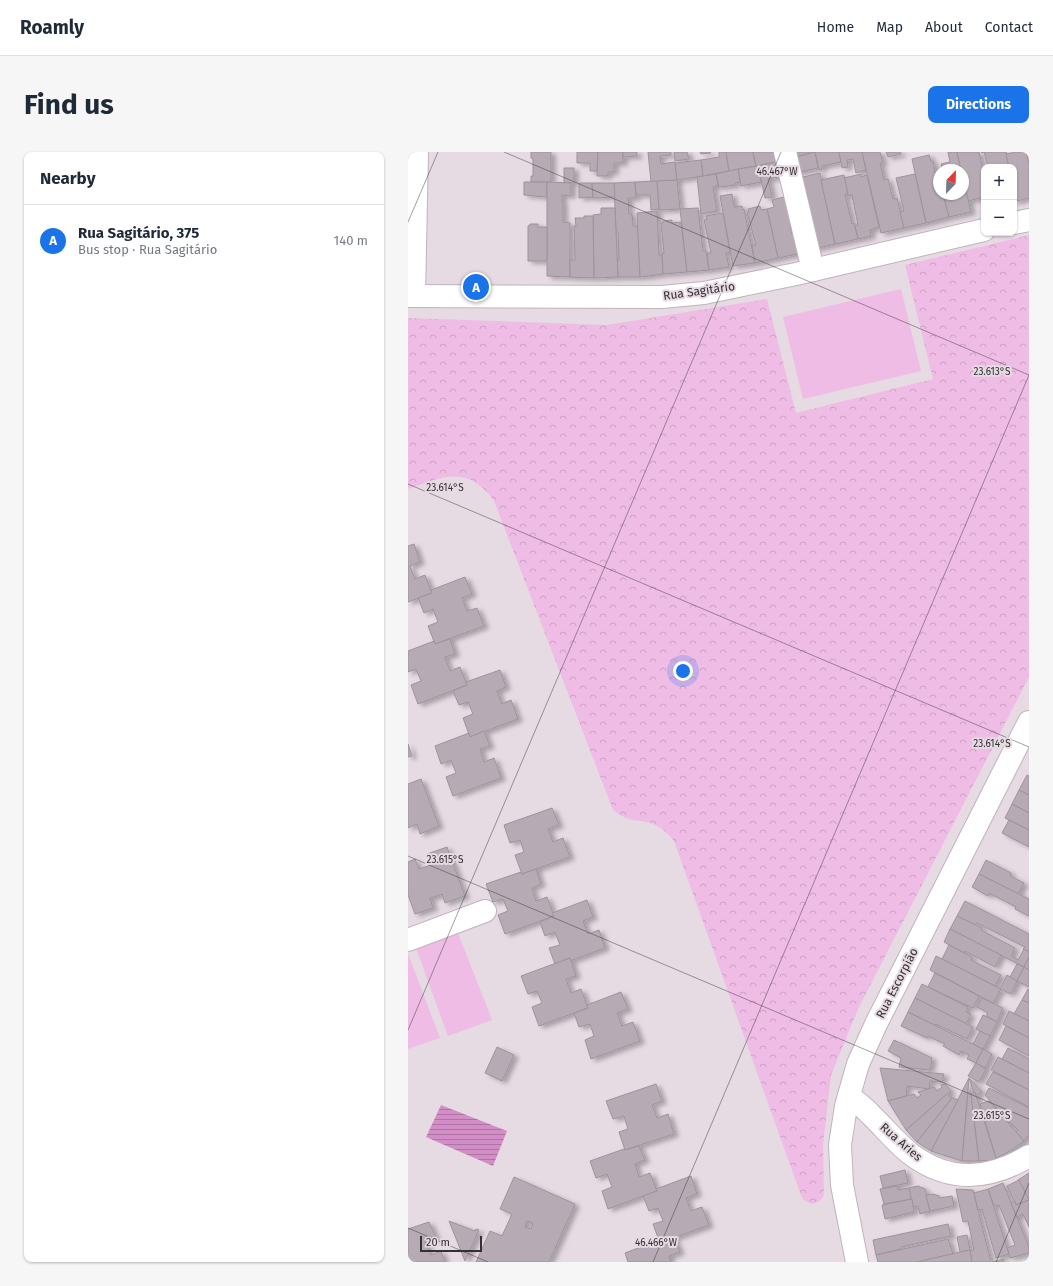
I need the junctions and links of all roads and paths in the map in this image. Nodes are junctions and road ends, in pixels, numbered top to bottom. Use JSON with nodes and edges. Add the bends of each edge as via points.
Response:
{"nodes":[{"id":1,"x":418,"y":152,"type":"edge"},
{"id":2,"x":785,"y":152,"type":"edge"},
{"id":3,"x":1029,"y":220,"type":"edge"},
{"id":4,"x":1017,"y":222,"type":"edge"},
{"id":5,"x":981,"y":231,"type":"edge"},
{"id":6,"x":813,"y":270,"type":"junction"},
{"id":7,"x":411,"y":296,"type":"edge"},
{"id":8,"x":1029,"y":722,"type":"edge"},
{"id":9,"x":485,"y":911,"type":"dead end"},
{"id":10,"x":408,"y":940,"type":"edge"},
{"id":11,"x":849,"y":1096,"type":"junction"},
{"id":12,"x":1029,"y":1156,"type":"edge"},
{"id":13,"x":857,"y":1262,"type":"edge"}],
"edges":[{"from":1,"to":7,"type":"street"},
{"from":2,"to":6,"type":"street"},
{"from":3,"to":4,"type":"street"},
{"from":5,"to":6,"type":"street","name":"Rua Sagitário"},
{"from":6,"to":7,"type":"street","name":"Rua Sagitário","via":[[704,293],[662,297]]},
{"from":8,"to":11,"type":"street","name":"Rua Escorpião","via":[[876,1024],[858,1064]]},
{"from":9,"to":10,"type":"street"},
{"from":11,"to":12,"type":"street","name":"Rua Aries","via":[[912,1154],[931,1167],[946,1172],[971,1176],[998,1171],[1015,1165]]},
{"from":11,"to":13,"type":"street","name":"Rua Escorpião","via":[[840,1145],[842,1185]]}]}
